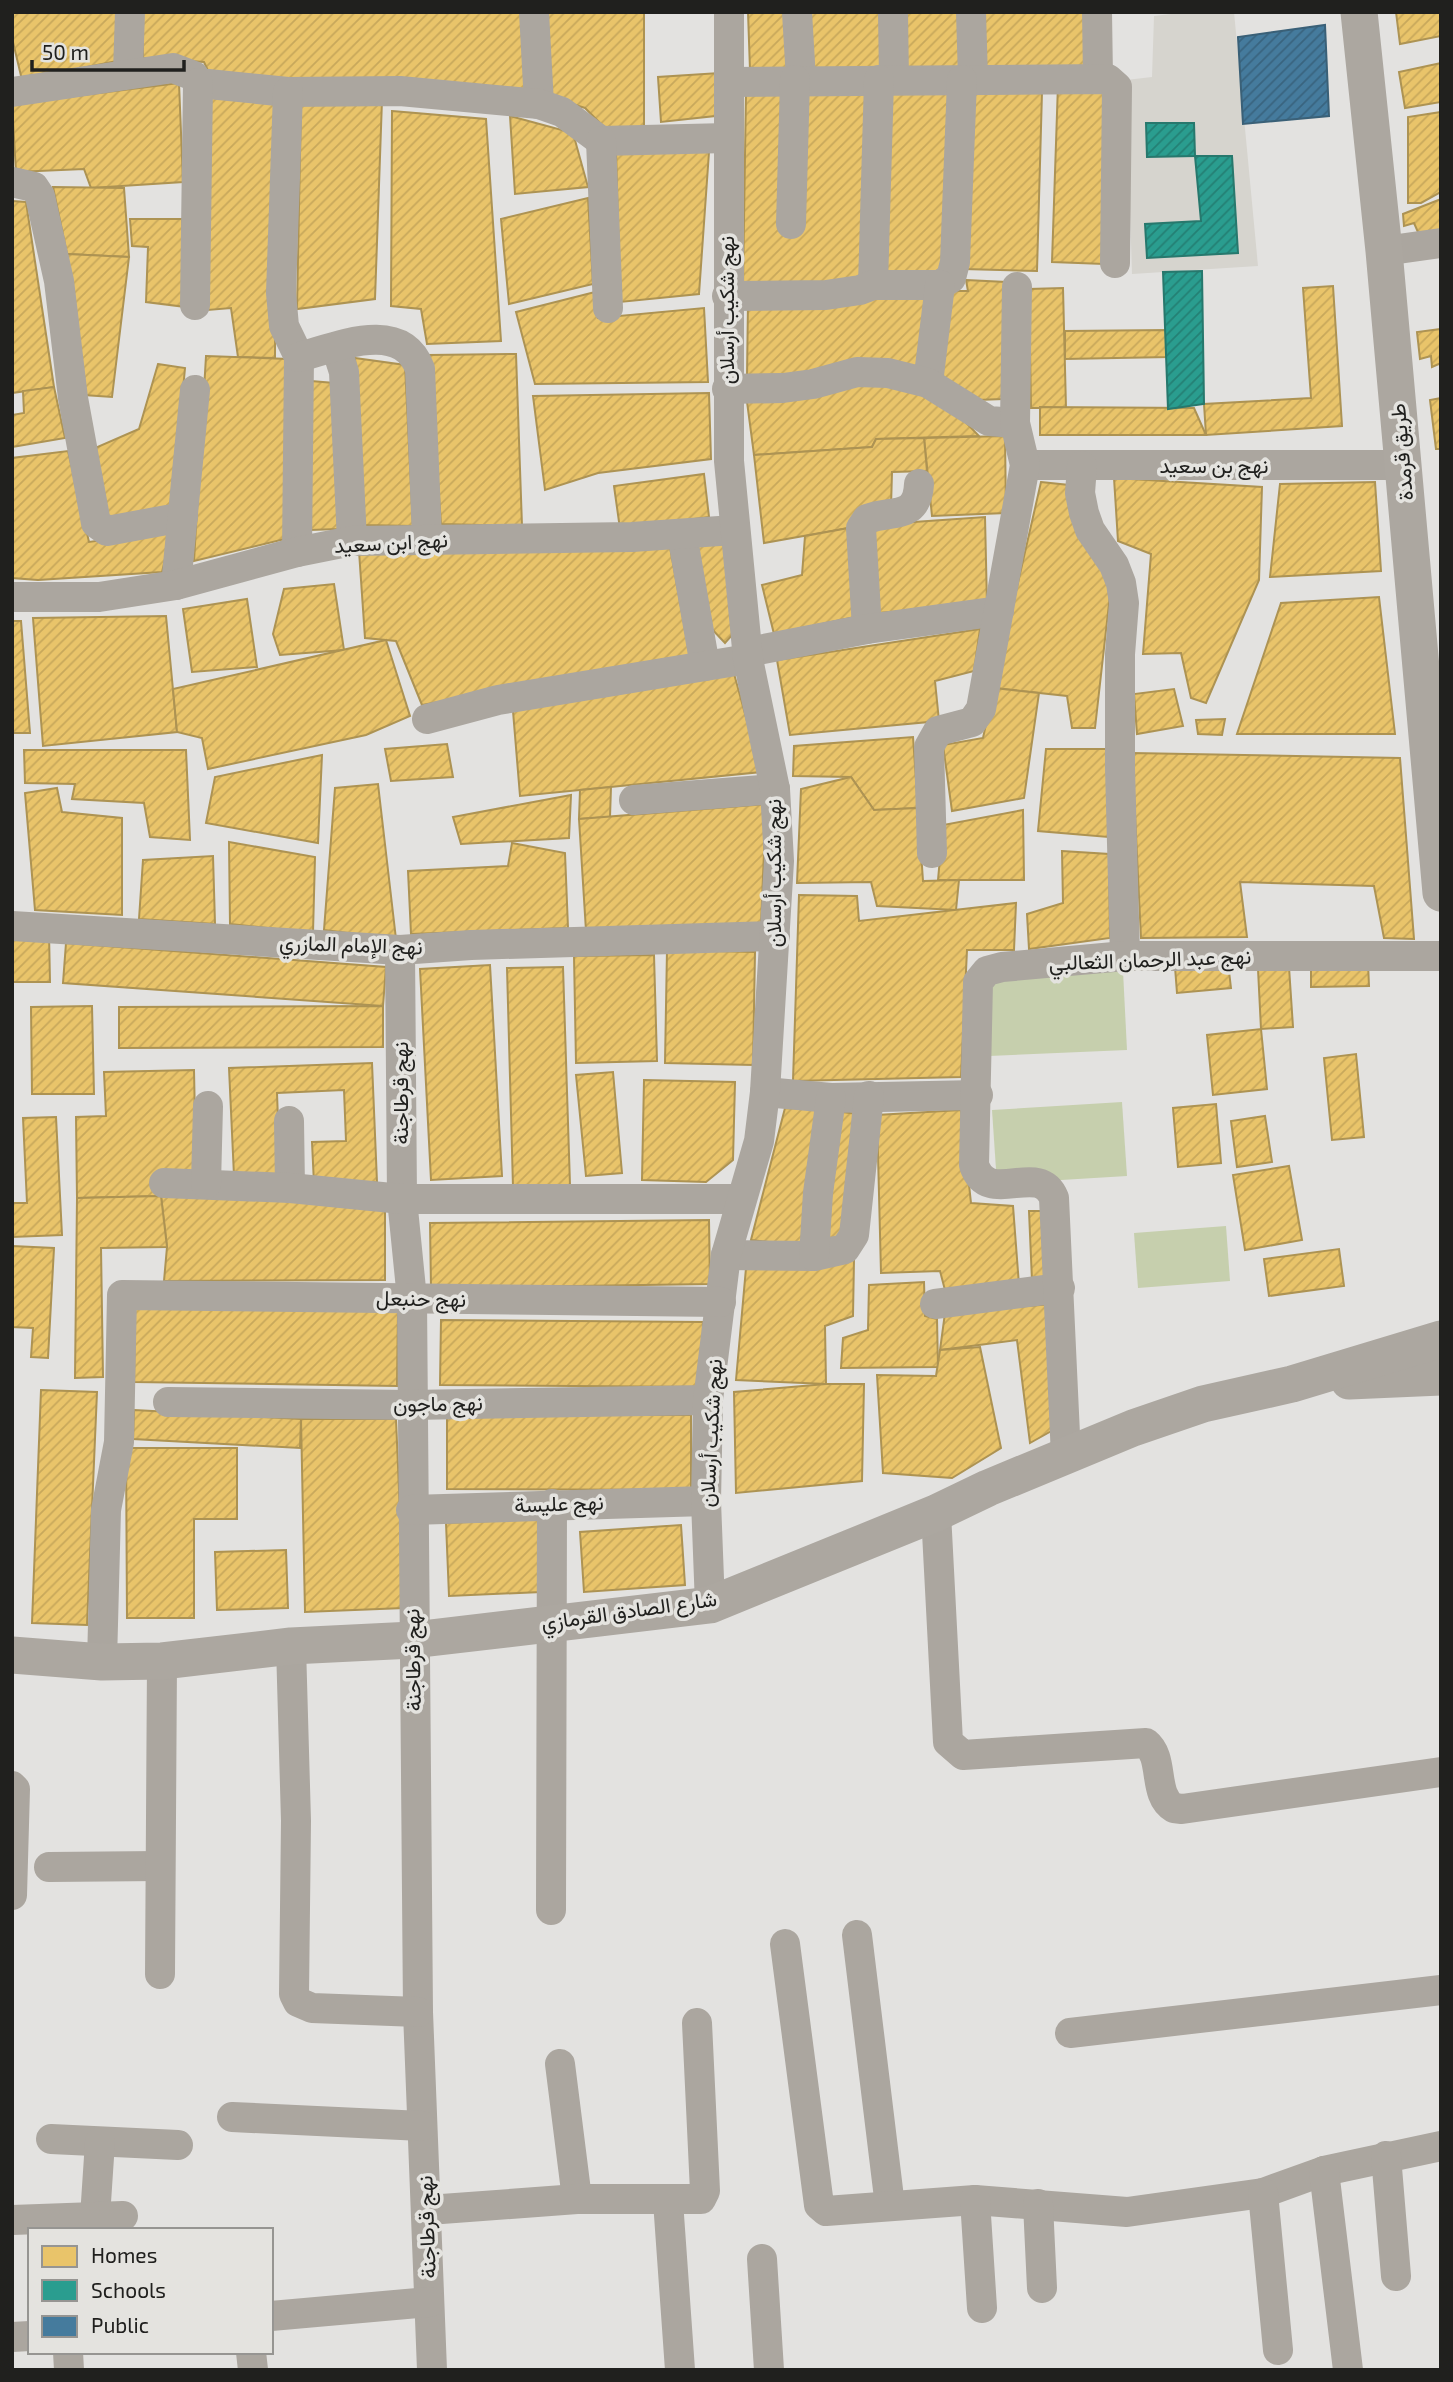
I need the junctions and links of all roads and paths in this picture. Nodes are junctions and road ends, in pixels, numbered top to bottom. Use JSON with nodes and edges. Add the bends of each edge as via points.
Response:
{"nodes":[{"id":1,"x":130,"y":12,"type":"edge"},
{"id":2,"x":534,"y":12,"type":"edge"},
{"id":3,"x":729,"y":12,"type":"edge"},
{"id":4,"x":797,"y":12,"type":"edge"},
{"id":5,"x":893,"y":12,"type":"edge"},
{"id":6,"x":971,"y":12,"type":"edge"},
{"id":7,"x":1097,"y":12,"type":"edge"},
{"id":8,"x":1359,"y":12,"type":"edge"},
{"id":9,"x":128,"y":72,"type":"junction"},
{"id":10,"x":1098,"y":78,"type":"junction"},
{"id":11,"x":967,"y":79,"type":"junction"},
{"id":12,"x":798,"y":80,"type":"junction"},
{"id":13,"x":886,"y":80,"type":"junction"},
{"id":14,"x":729,"y":82,"type":"junction"},
{"id":15,"x":198,"y":83,"type":"junction"},
{"id":16,"x":12,"y":92,"type":"edge"},
{"id":17,"x":288,"y":92,"type":"junction"},
{"id":18,"x":539,"y":104,"type":"junction"},
{"id":19,"x":728,"y":138,"type":"junction"},
{"id":20,"x":601,"y":141,"type":"junction"},
{"id":21,"x":12,"y":182,"type":"edge"},
{"id":22,"x":791,"y":224,"type":"dead end"},
{"id":23,"x":1441,"y":243,"type":"edge"},
{"id":24,"x":1384,"y":251,"type":"junction"},
{"id":25,"x":1115,"y":263,"type":"dead end"},
{"id":26,"x":873,"y":285,"type":"junction"},
{"id":27,"x":940,"y":285,"type":"junction"},
{"id":28,"x":1017,"y":288,"type":"dead end"},
{"id":29,"x":727,"y":296,"type":"junction"},
{"id":30,"x":195,"y":305,"type":"dead end"},
{"id":31,"x":608,"y":308,"type":"dead end"},
{"id":32,"x":335,"y":347,"type":"junction"},
{"id":33,"x":299,"y":357,"type":"junction"},
{"id":34,"x":928,"y":383,"type":"junction"},
{"id":35,"x":727,"y":389,"type":"junction"},
{"id":36,"x":195,"y":390,"type":"dead end"},
{"id":37,"x":1015,"y":423,"type":"junction"},
{"id":38,"x":1025,"y":465,"type":"junction"},
{"id":39,"x":1404,"y":465,"type":"junction"},
{"id":40,"x":1082,"y":466,"type":"junction"},
{"id":41,"x":919,"y":484,"type":"dead end"},
{"id":42,"x":183,"y":517,"type":"junction"},
{"id":43,"x":734,"y":530,"type":"junction"},
{"id":44,"x":682,"y":534,"type":"junction"},
{"id":45,"x":427,"y":538,"type":"junction"},
{"id":46,"x":352,"y":541,"type":"junction"},
{"id":47,"x":297,"y":552,"type":"junction"},
{"id":48,"x":176,"y":585,"type":"junction"},
{"id":49,"x":12,"y":597,"type":"edge"},
{"id":50,"x":999,"y":611,"type":"junction"},
{"id":51,"x":867,"y":628,"type":"junction"},
{"id":52,"x":748,"y":655,"type":"junction"},
{"id":53,"x":705,"y":666,"type":"junction"},
{"id":54,"x":427,"y":719,"type":"dead end"},
{"id":55,"x":1434,"y":751,"type":"edge"},
{"id":56,"x":775,"y":789,"type":"junction"},
{"id":57,"x":634,"y":800,"type":"dead end"},
{"id":58,"x":932,"y":853,"type":"dead end"},
{"id":59,"x":1441,"y":893,"type":"edge"},
{"id":60,"x":12,"y":926,"type":"edge"},
{"id":61,"x":775,"y":936,"type":"junction"},
{"id":62,"x":400,"y":950,"type":"junction"},
{"id":63,"x":1125,"y":956,"type":"junction"},
{"id":64,"x":1441,"y":956,"type":"edge"},
{"id":65,"x":765,"y":1092,"type":"junction"},
{"id":66,"x":978,"y":1095,"type":"junction"},
{"id":67,"x":869,"y":1096,"type":"junction"},
{"id":68,"x":831,"y":1098,"type":"junction"},
{"id":69,"x":208,"y":1106,"type":"dead end"},
{"id":70,"x":289,"y":1121,"type":"dead end"},
{"id":71,"x":164,"y":1183,"type":"dead end"},
{"id":72,"x":206,"y":1184,"type":"junction"},
{"id":73,"x":290,"y":1188,"type":"junction"},
{"id":74,"x":402,"y":1199,"type":"junction"},
{"id":75,"x":740,"y":1199,"type":"junction"},
{"id":76,"x":726,"y":1255,"type":"junction"},
{"id":77,"x":814,"y":1256,"type":"junction"},
{"id":78,"x":1060,"y":1288,"type":"junction"},
{"id":79,"x":412,"y":1299,"type":"junction"},
{"id":80,"x":721,"y":1302,"type":"junction"},
{"id":81,"x":935,"y":1304,"type":"dead end"},
{"id":82,"x":1441,"y":1339,"type":"edge"},
{"id":83,"x":1441,"y":1347,"type":"edge"},
{"id":84,"x":1441,"y":1365,"type":"edge"},
{"id":85,"x":1441,"y":1377,"type":"edge"},
{"id":86,"x":1292,"y":1384,"type":"junction"},
{"id":87,"x":708,"y":1400,"type":"junction"},
{"id":88,"x":168,"y":1402,"type":"dead end"},
{"id":89,"x":411,"y":1405,"type":"junction"},
{"id":90,"x":1066,"y":1456,"type":"junction"},
{"id":91,"x":706,"y":1501,"type":"junction"},
{"id":92,"x":552,"y":1504,"type":"junction"},
{"id":93,"x":411,"y":1510,"type":"junction"},
{"id":94,"x":936,"y":1513,"type":"junction"},
{"id":95,"x":710,"y":1605,"type":"junction"},
{"id":96,"x":551,"y":1622,"type":"junction"},
{"id":97,"x":413,"y":1640,"type":"junction"},
{"id":98,"x":291,"y":1646,"type":"junction"},
{"id":99,"x":12,"y":1655,"type":"edge"},
{"id":100,"x":162,"y":1661,"type":"junction"},
{"id":101,"x":103,"y":1662,"type":"junction"},
{"id":102,"x":1441,"y":1772,"type":"edge"},
{"id":103,"x":12,"y":1786,"type":"edge"},
{"id":104,"x":160,"y":1866,"type":"junction"},
{"id":105,"x":49,"y":1867,"type":"dead end"},
{"id":106,"x":12,"y":1895,"type":"edge"},
{"id":107,"x":551,"y":1910,"type":"dead end"},
{"id":108,"x":857,"y":1935,"type":"dead end"},
{"id":109,"x":785,"y":1944,"type":"dead end"},
{"id":110,"x":160,"y":1974,"type":"dead end"},
{"id":111,"x":1441,"y":1990,"type":"edge"},
{"id":112,"x":418,"y":2012,"type":"junction"},
{"id":113,"x":697,"y":2023,"type":"dead end"},
{"id":114,"x":1070,"y":2033,"type":"dead end"},
{"id":115,"x":560,"y":2064,"type":"dead end"},
{"id":116,"x":232,"y":2117,"type":"dead end"},
{"id":117,"x":422,"y":2126,"type":"junction"},
{"id":118,"x":51,"y":2139,"type":"dead end"},
{"id":119,"x":100,"y":2142,"type":"junction"},
{"id":120,"x":178,"y":2145,"type":"dead end"},
{"id":121,"x":1441,"y":2146,"type":"edge"},
{"id":122,"x":1387,"y":2156,"type":"junction"},
{"id":123,"x":1324,"y":2171,"type":"junction"},
{"id":124,"x":1264,"y":2193,"type":"junction"},
{"id":125,"x":577,"y":2199,"type":"junction"},
{"id":126,"x":975,"y":2200,"type":"junction"},
{"id":127,"x":668,"y":2201,"type":"junction"},
{"id":128,"x":1038,"y":2204,"type":"junction"},
{"id":129,"x":890,"y":2206,"type":"junction"},
{"id":130,"x":428,"y":2210,"type":"junction"},
{"id":131,"x":12,"y":2220,"type":"edge"},
{"id":132,"x":762,"y":2259,"type":"dead end"},
{"id":133,"x":1396,"y":2276,"type":"dead end"},
{"id":134,"x":1042,"y":2288,"type":"dead end"},
{"id":135,"x":429,"y":2302,"type":"junction"},
{"id":136,"x":982,"y":2308,"type":"dead end"},
{"id":137,"x":273,"y":2316,"type":"edge"},
{"id":138,"x":1278,"y":2350,"type":"dead end"},
{"id":139,"x":432,"y":2370,"type":"edge"},
{"id":140,"x":680,"y":2370,"type":"edge"},
{"id":141,"x":769,"y":2370,"type":"edge"},
{"id":142,"x":1348,"y":2370,"type":"edge"}],
"edges":[{"from":1,"to":9,"type":"street"},
{"from":2,"to":18,"type":"street"},
{"from":3,"to":14,"type":"street","name":"نهج شكيب أرسلان"},
{"from":4,"to":12,"type":"street"},
{"from":5,"to":13,"type":"street"},
{"from":6,"to":11,"type":"street"},
{"from":7,"to":10,"type":"street"},
{"from":8,"to":24,"type":"main road","name":"طريق قرمدة"},
{"from":9,"to":15,"type":"street","via":[[173,68],[194,76]]},
{"from":9,"to":16,"type":"street"},
{"from":10,"to":11,"type":"street"},
{"from":10,"to":25,"type":"street","via":[[1117,87]]},
{"from":11,"to":13,"type":"street"},
{"from":11,"to":27,"type":"street","via":[[956,262],[951,278]]},
{"from":12,"to":13,"type":"street"},
{"from":12,"to":14,"type":"street"},
{"from":12,"to":22,"type":"street"},
{"from":13,"to":26,"type":"street"},
{"from":14,"to":19,"type":"street","name":"نهج شكيب أرسلان"},
{"from":15,"to":17,"type":"street"},
{"from":15,"to":30,"type":"street"},
{"from":17,"to":18,"type":"street","via":[[400,91]]},
{"from":17,"to":33,"type":"street","via":[[281,293],[284,327]]},
{"from":18,"to":20,"type":"street","via":[[562,112]]},
{"from":19,"to":20,"type":"street"},
{"from":19,"to":29,"type":"street","name":"نهج شكيب أرسلان"},
{"from":20,"to":31,"type":"street"},
{"from":21,"to":42,"type":"street","via":[[34,187],[40,196],[59,281],[73,398],[96,523],[107,531]]},
{"from":23,"to":24,"type":"street"},
{"from":24,"to":39,"type":"main road","name":"طريق قرمدة"},
{"from":26,"to":27,"type":"street"},
{"from":26,"to":29,"type":"street","via":[[826,295]]},
{"from":27,"to":34,"type":"street"},
{"from":28,"to":37,"type":"street"},
{"from":29,"to":35,"type":"street","name":"نهج شكيب أرسلان"},
{"from":32,"to":33,"type":"street"},
{"from":32,"to":45,"type":"street","via":[[380,338],[405,347],[415,357],[420,369]]},
{"from":32,"to":46,"type":"street","via":[[344,372]]},
{"from":33,"to":47,"type":"street"},
{"from":34,"to":35,"type":"street","via":[[888,373],[857,372],[813,384]]},
{"from":34,"to":37,"type":"street","via":[[977,415]]},
{"from":35,"to":43,"type":"street","name":"نهج شكيب أرسلان"},
{"from":36,"to":42,"type":"street"},
{"from":37,"to":38,"type":"street"},
{"from":38,"to":40,"type":"street","name":"نهج بن سعيد"},
{"from":38,"to":50,"type":"street"},
{"from":39,"to":40,"type":"street","name":"نهج بن سعيد"},
{"from":39,"to":55,"type":"main road","name":"طريق قرمدة"},
{"from":40,"to":63,"type":"street","via":[[1084,513],[1114,565],[1124,603],[1120,731]]},
{"from":41,"to":51,"type":"street","via":[[919,499],[912,507],[867,519],[861,528]]},
{"from":42,"to":48,"type":"street"},
{"from":43,"to":44,"type":"street","name":"نهج ابن سعيد"},
{"from":43,"to":52,"type":"street","name":"نهج شكيب أرسلان"},
{"from":44,"to":45,"type":"street","name":"نهج ابن سعيد","via":[[523,540]]},
{"from":44,"to":53,"type":"street"},
{"from":45,"to":46,"type":"street","name":"نهج ابن سعيد"},
{"from":46,"to":47,"type":"street","name":"نهج ابن سعيد"},
{"from":47,"to":48,"type":"street","name":"نهج ابن سعيد"},
{"from":48,"to":49,"type":"street","name":"نهج ابن سعيد","via":[[99,597]]},
{"from":50,"to":51,"type":"street"},
{"from":50,"to":58,"type":"street","via":[[977,717],[965,726],[945,727],[929,747]]},
{"from":51,"to":52,"type":"street"},
{"from":52,"to":53,"type":"street"},
{"from":52,"to":56,"type":"street","name":"نهج شكيب أرسلان"},
{"from":53,"to":54,"type":"street","via":[[498,700]]},
{"from":55,"to":59,"type":"main road","name":"طريق قرمدة"},
{"from":56,"to":57,"type":"street"},
{"from":56,"to":61,"type":"street","name":"نهج شكيب أرسلان","via":[[779,861]]},
{"from":60,"to":62,"type":"street","name":"نهج الإمام المازري"},
{"from":61,"to":62,"type":"street","name":"نهج الإمام المازري"},
{"from":61,"to":65,"type":"street","name":"نهج شكيب أرسلان"},
{"from":62,"to":74,"type":"street","name":"نهج قرطاجنة"},
{"from":63,"to":64,"type":"street","name":"نهج عبد الرحمان الثعالبي"},
{"from":63,"to":66,"type":"street","name":"نهج عبد الرحمان الثعالبي","via":[[987,971],[978,982],[976,998]]},
{"from":65,"to":68,"type":"street"},
{"from":65,"to":75,"type":"street","name":"نهج شكيب أرسلان","via":[[759,1141]]},
{"from":66,"to":67,"type":"street"},
{"from":66,"to":78,"type":"street","via":[[977,1174],[989,1184],[1036,1183],[1051,1190]]},
{"from":67,"to":68,"type":"street"},
{"from":67,"to":77,"type":"street","via":[[854,1235],[845,1250]]},
{"from":68,"to":77,"type":"street"},
{"from":69,"to":72,"type":"street"},
{"from":70,"to":73,"type":"street"},
{"from":71,"to":72,"type":"street"},
{"from":72,"to":73,"type":"street"},
{"from":73,"to":74,"type":"street"},
{"from":74,"to":75,"type":"street"},
{"from":74,"to":79,"type":"street","name":"نهج قرطاجنة"},
{"from":75,"to":76,"type":"street","name":"نهج شكيب أرسلان"},
{"from":76,"to":77,"type":"street"},
{"from":76,"to":80,"type":"street","name":"نهج شكيب أرسلان"},
{"from":78,"to":81,"type":"street"},
{"from":78,"to":90,"type":"street"},
{"from":79,"to":80,"type":"street","name":"نهج حنبعل"},
{"from":79,"to":89,"type":"street","name":"نهج قرطاجنة"},
{"from":79,"to":101,"type":"street","name":"نهج حنبعل","via":[[122,1294],[119,1442],[106,1510]]},
{"from":80,"to":87,"type":"street","name":"نهج شكيب أرسلان"},
{"from":82,"to":86,"type":"main road","name":"شارع الصادق القرمازي"},
{"from":83,"to":84,"type":"main road"},
{"from":85,"to":86,"type":"main road","name":"شارع الصادق القرمازي"},
{"from":86,"to":90,"type":"main road","name":"شارع الصادق القرمازي","via":[[1203,1404]]},
{"from":87,"to":89,"type":"street","name":"نهج ماجون"},
{"from":87,"to":91,"type":"street","name":"نهج شكيب أرسلان"},
{"from":88,"to":89,"type":"street","name":"نهج ماجون"},
{"from":89,"to":93,"type":"street","name":"نهج قرطاجنة"},
{"from":90,"to":94,"type":"main road","name":"شارع الصادق القرمازي"},
{"from":91,"to":92,"type":"street","name":"نهج عليسة"},
{"from":91,"to":95,"type":"street","name":"نهج شكيب أرسلان"},
{"from":92,"to":93,"type":"street","name":"نهج عليسة"},
{"from":92,"to":96,"type":"street"},
{"from":93,"to":97,"type":"street","name":"نهج قرطاجنة"},
{"from":94,"to":95,"type":"main road","name":"شارع الصادق القرمازي"},
{"from":94,"to":102,"type":"street","via":[[948,1742],[963,1755],[1146,1743],[1153,1751],[1164,1798],[1182,1809]]},
{"from":95,"to":96,"type":"main road","name":"شارع الصادق القرمازي"},
{"from":96,"to":97,"type":"main road","name":"شارع الصادق القرمازي"},
{"from":96,"to":107,"type":"street"},
{"from":97,"to":98,"type":"main road","name":"شارع الصادق القرمازي"},
{"from":97,"to":112,"type":"street","name":"نهج قرطاجنة"},
{"from":98,"to":100,"type":"main road","name":"شارع الصادق القرمازي"},
{"from":98,"to":112,"type":"street","via":[[294,1994],[298,2002],[312,2008]]},
{"from":99,"to":101,"type":"main road","name":"شارع الصادق القرمازي"},
{"from":100,"to":101,"type":"main road","name":"شارع الصادق القرمازي"},
{"from":100,"to":104,"type":"street"},
{"from":103,"to":106,"type":"street"},
{"from":104,"to":105,"type":"street"},
{"from":104,"to":110,"type":"street"},
{"from":108,"to":129,"type":"street"},
{"from":109,"to":129,"type":"street","via":[[819,2205],[826,2211]]},
{"from":111,"to":114,"type":"street"},
{"from":112,"to":117,"type":"street","name":"نهج قرطاجنة"},
{"from":113,"to":127,"type":"street","via":[[705,2191],[699,2200]]},
{"from":115,"to":125,"type":"street"},
{"from":116,"to":117,"type":"street"},
{"from":117,"to":130,"type":"street","name":"نهج قرطاجنة"},
{"from":118,"to":119,"type":"street"},
{"from":119,"to":120,"type":"street"},
{"from":119,"to":131,"type":"street","via":[[109,2217]]},
{"from":121,"to":122,"type":"street"},
{"from":122,"to":123,"type":"street"},
{"from":122,"to":133,"type":"street"},
{"from":123,"to":124,"type":"street"},
{"from":123,"to":142,"type":"street"},
{"from":124,"to":128,"type":"street","via":[[1127,2212]]},
{"from":124,"to":138,"type":"street"},
{"from":125,"to":127,"type":"street"},
{"from":125,"to":130,"type":"street"},
{"from":126,"to":128,"type":"street"},
{"from":126,"to":129,"type":"street"},
{"from":126,"to":136,"type":"street"},
{"from":127,"to":140,"type":"street"},
{"from":128,"to":134,"type":"street"},
{"from":130,"to":135,"type":"street","name":"نهج قرطاجنة"},
{"from":132,"to":141,"type":"street"},
{"from":135,"to":137,"type":"street"},
{"from":135,"to":139,"type":"street","name":"نهج قرطاجنة"}]}
